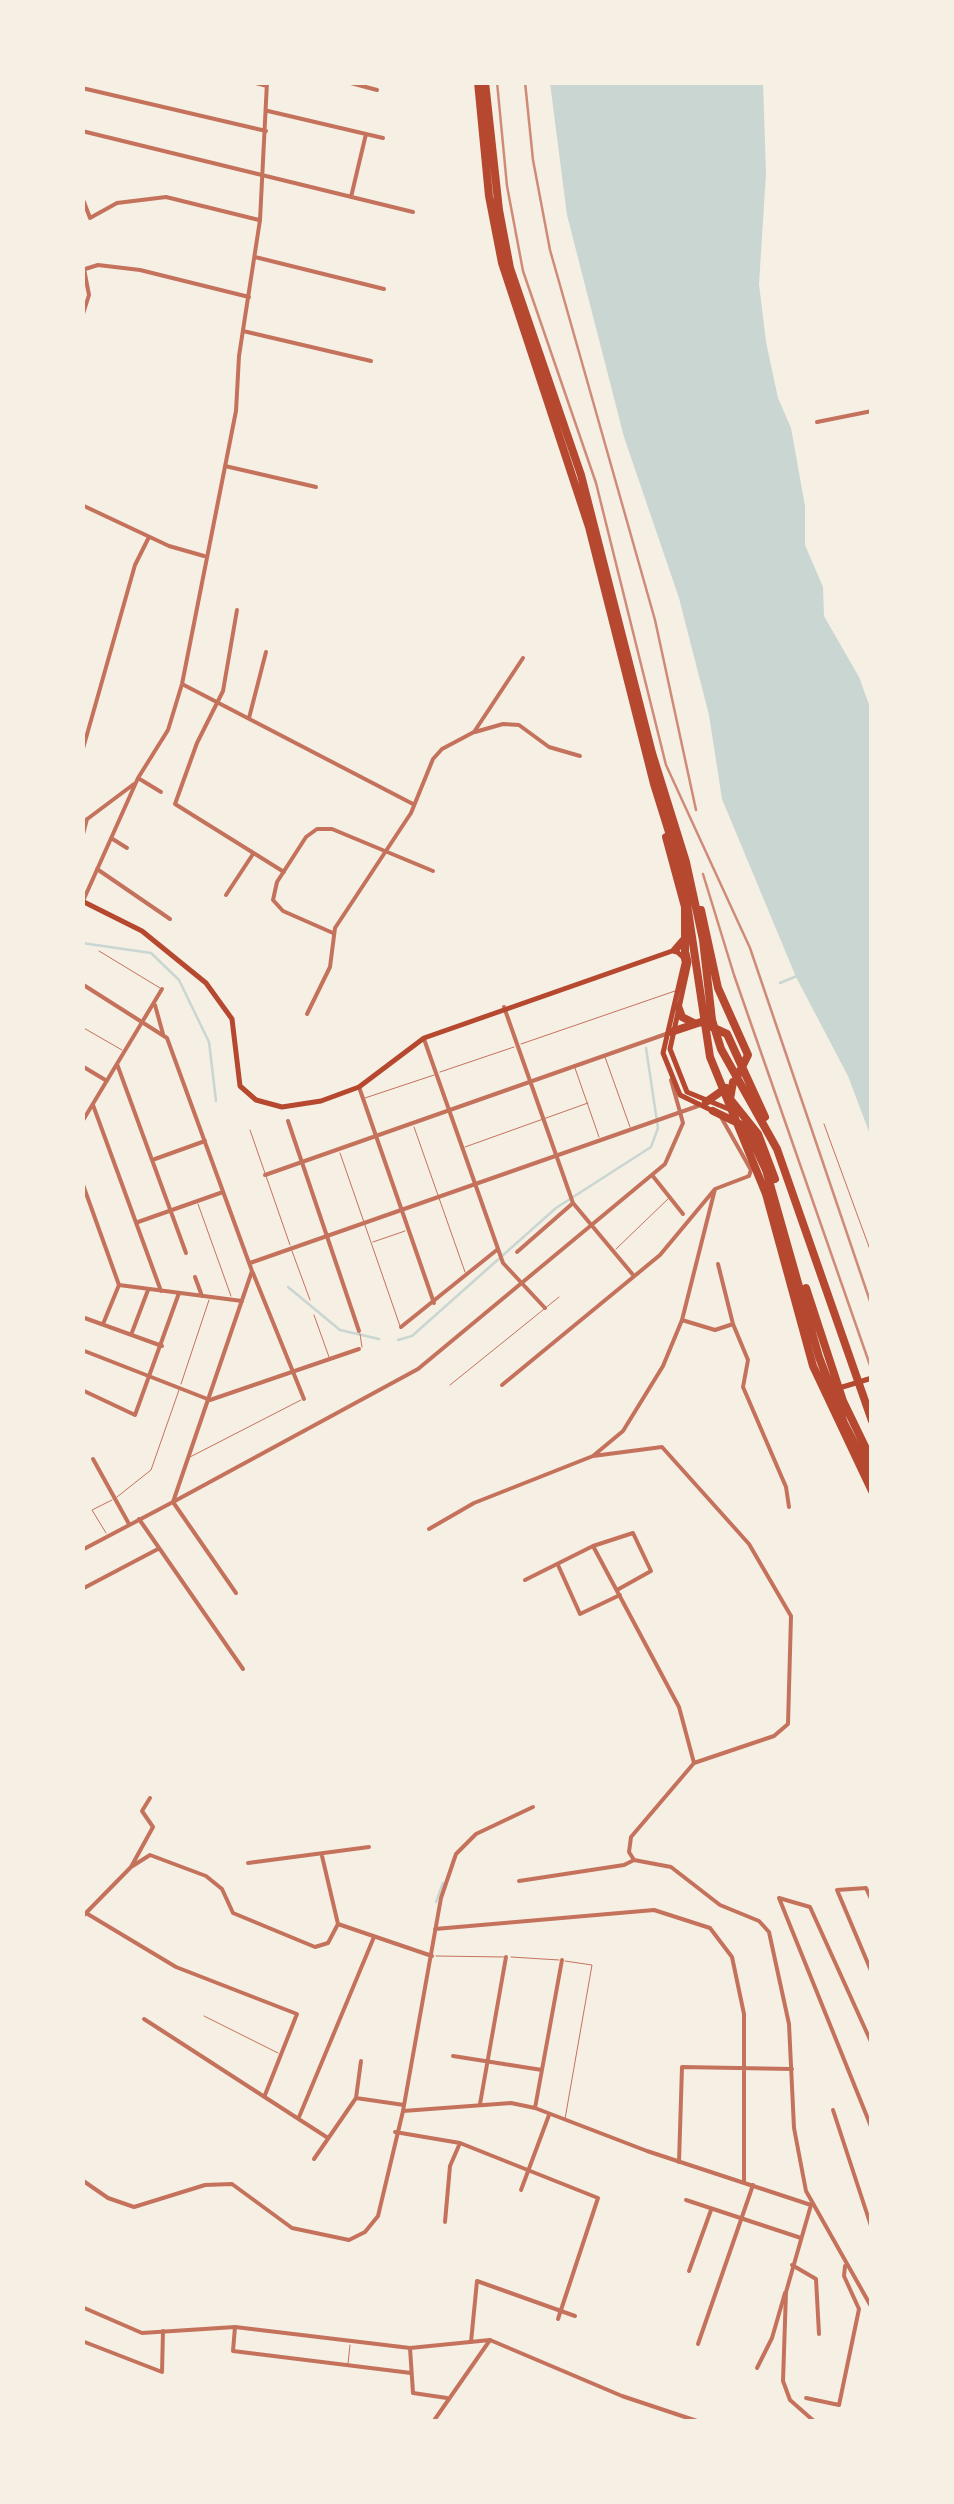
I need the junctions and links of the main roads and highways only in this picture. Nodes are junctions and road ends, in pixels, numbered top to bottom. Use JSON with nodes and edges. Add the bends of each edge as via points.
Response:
{"nodes":[{"id":1,"x":482,"y":82,"type":"edge"},
{"id":2,"x":654,"y":784,"type":"junction"},
{"id":3,"x":692,"y":887,"type":"junction"},
{"id":4,"x":83,"y":901,"type":"edge"},
{"id":5,"x":688,"y":931,"type":"junction"},
{"id":6,"x":675,"y":950,"type":"junction"},
{"id":7,"x":686,"y":956,"type":"junction"},
{"id":8,"x":680,"y":990,"type":"junction"},
{"id":9,"x":678,"y":1006,"type":"junction"},
{"id":10,"x":707,"y":1018,"type":"junction"},
{"id":11,"x":694,"y":1023,"type":"junction"},
{"id":12,"x":668,"y":1033,"type":"junction"},
{"id":13,"x":740,"y":1078,"type":"junction"},
{"id":14,"x":702,"y":1104,"type":"junction"},
{"id":15,"x":713,"y":1111,"type":"joint"},
{"id":16,"x":733,"y":1118,"type":"junction"},
{"id":17,"x":789,"y":1272,"type":"junction"},
{"id":18,"x":819,"y":1357,"type":"junction"},
{"id":19,"x":872,"y":1378,"type":"edge"},
{"id":20,"x":838,"y":1388,"type":"junction"},
{"id":21,"x":872,"y":1421,"type":"edge"},
{"id":22,"x":872,"y":1461,"type":"edge"},
{"id":23,"x":872,"y":1477,"type":"edge"},
{"id":24,"x":872,"y":1491,"type":"edge"}],
"edges":[{"from":1,"to":2,"type":"highway","via":[[490,196],[508,287],[585,515]]},
{"from":1,"to":3,"type":"highway","via":[[514,283],[580,475]]},
{"from":2,"to":5,"type":"highway"},
{"from":2,"to":10,"type":"highway","via":[[688,894]]},
{"from":3,"to":10,"type":"highway"},
{"from":3,"to":13,"type":"highway","via":[[718,988],[748,1056]]},
{"from":4,"to":6,"type":"main road","via":[[142,932],[213,990],[232,1019],[238,1078],[251,1097],[271,1106],[293,1107],[359,1087],[424,1038]]},
{"from":5,"to":6,"type":"highway"},
{"from":5,"to":7,"type":"highway"},
{"from":6,"to":7,"type":"main road"},
{"from":7,"to":8,"type":"main road"},
{"from":8,"to":9,"type":"main road"},
{"from":8,"to":12,"type":"main road"},
{"from":9,"to":11,"type":"highway"},
{"from":9,"to":12,"type":"main road"},
{"from":10,"to":13,"type":"highway"},
{"from":10,"to":17,"type":"highway","via":[[716,1074],[766,1194]]},
{"from":11,"to":12,"type":"highway"},
{"from":11,"to":13,"type":"highway","via":[[721,1028],[739,1054]]},
{"from":12,"to":14,"type":"main road","via":[[679,1080]]},
{"from":12,"to":14,"type":"main road","via":[[663,1053],[671,1080],[680,1095]]},
{"from":13,"to":14,"type":"highway"},
{"from":13,"to":16,"type":"highway","via":[[730,1099]]},
{"from":13,"to":21,"type":"highway","via":[[777,1149]]},
{"from":14,"to":15,"type":"main road"},
{"from":14,"to":16,"type":"main road"},
{"from":15,"to":16,"type":"highway"},
{"from":16,"to":18,"type":"highway","via":[[746,1128],[766,1170]]},
{"from":16,"to":20,"type":"highway","via":[[758,1134],[770,1163]]},
{"from":17,"to":18,"type":"highway"},
{"from":17,"to":24,"type":"highway","via":[[813,1366]]},
{"from":18,"to":20,"type":"highway"},
{"from":19,"to":20,"type":"main road"},
{"from":20,"to":22,"type":"highway"},
{"from":20,"to":23,"type":"highway"}]}
